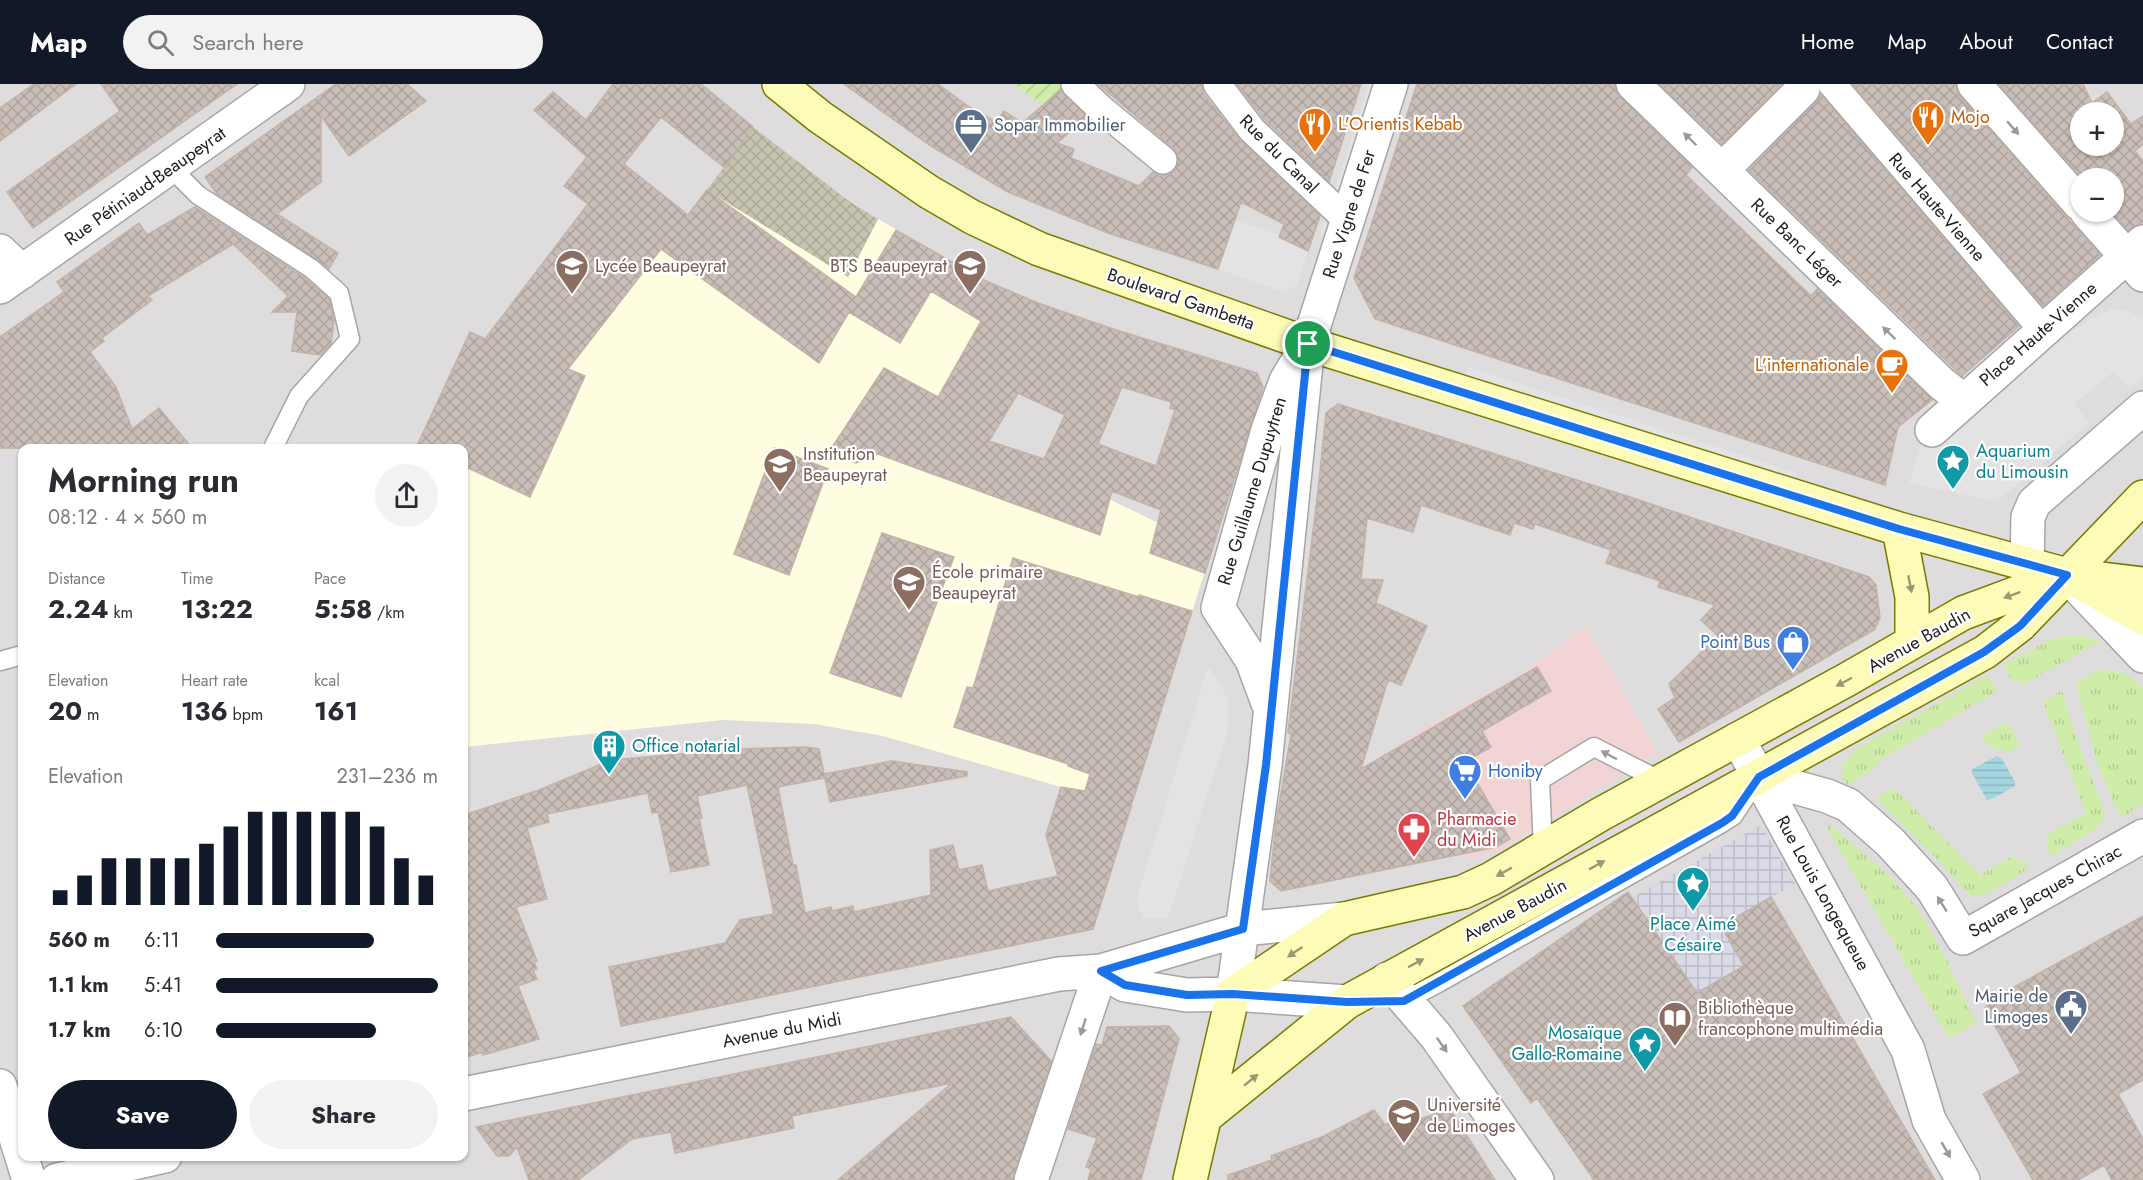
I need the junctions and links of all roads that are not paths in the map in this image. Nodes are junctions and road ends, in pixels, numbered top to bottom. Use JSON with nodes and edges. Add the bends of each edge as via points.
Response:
{"nodes":[{"id":1,"x":288,"y":84,"type":"edge"},
{"id":2,"x":779,"y":84,"type":"edge"},
{"id":3,"x":1075,"y":84,"type":"edge"},
{"id":4,"x":1217,"y":84,"type":"edge"},
{"id":5,"x":1391,"y":84,"type":"edge"},
{"id":6,"x":1633,"y":84,"type":"edge"},
{"id":7,"x":1974,"y":84,"type":"edge"},
{"id":8,"x":1815,"y":86,"type":"edge"},
{"id":9,"x":1163,"y":160,"type":"dead end"},
{"id":10,"x":171,"y":168,"type":"junction"},
{"id":11,"x":1722,"y":170,"type":"junction"},
{"id":12,"x":2070,"y":193,"type":"edge"},
{"id":13,"x":1346,"y":219,"type":"junction"},
{"id":14,"x":2098,"y":222,"type":"edge"},
{"id":15,"x":2138,"y":258,"type":"edge"},
{"id":16,"x":7,"y":270,"type":"edge"},
{"id":17,"x":2043,"y":330,"type":"junction"},
{"id":18,"x":1308,"y":344,"type":"junction"},
{"id":19,"x":1964,"y":401,"type":"junction"},
{"id":20,"x":2143,"y":408,"type":"edge"},
{"id":21,"x":1932,"y":430,"type":"dead end"},
{"id":22,"x":275,"y":444,"type":"edge"},
{"id":23,"x":2143,"y":497,"type":"edge"},
{"id":24,"x":1899,"y":529,"type":"junction"},
{"id":25,"x":2027,"y":565,"type":"junction"},
{"id":26,"x":2067,"y":575,"type":"junction"},
{"id":27,"x":2143,"y":584,"type":"edge"},
{"id":28,"x":2143,"y":618,"type":"edge"},
{"id":29,"x":1912,"y":641,"type":"junction"},
{"id":30,"x":18,"y":656,"type":"edge"},
{"id":31,"x":2143,"y":656,"type":"edge"},
{"id":32,"x":0,"y":661,"type":"edge"},
{"id":33,"x":1271,"y":708,"type":"junction"},
{"id":34,"x":1738,"y":739,"type":"junction"},
{"id":35,"x":1759,"y":777,"type":"junction"},
{"id":36,"x":1661,"y":781,"type":"junction"},
{"id":37,"x":2143,"y":836,"type":"edge"},
{"id":38,"x":1543,"y":850,"type":"junction"},
{"id":39,"x":1344,"y":919,"type":"junction"},
{"id":40,"x":1243,"y":929,"type":"junction"},
{"id":41,"x":1101,"y":971,"type":"junction"},
{"id":42,"x":1396,"y":990,"type":"junction"},
{"id":43,"x":1233,"y":994,"type":"junction"},
{"id":44,"x":1347,"y":1002,"type":"junction"},
{"id":45,"x":0,"y":1086,"type":"edge"},
{"id":46,"x":468,"y":1093,"type":"edge"},
{"id":47,"x":1205,"y":1117,"type":"junction"},
{"id":48,"x":18,"y":1144,"type":"edge"},
{"id":49,"x":23,"y":1161,"type":"edge"},
{"id":50,"x":142,"y":1161,"type":"edge"},
{"id":51,"x":1191,"y":1179,"type":"edge"},
{"id":52,"x":29,"y":1180,"type":"edge"},
{"id":53,"x":57,"y":1180,"type":"edge"},
{"id":54,"x":1031,"y":1180,"type":"edge"},
{"id":55,"x":1537,"y":1180,"type":"edge"},
{"id":56,"x":1964,"y":1180,"type":"edge"}],
"edges":[{"from":1,"to":10,"type":"street","name":"Rue Pétiniaud-Beaupeyrat"},
{"from":2,"to":18,"type":"main road","name":"Boulevard Gambetta","via":[[880,160],[972,217],[1039,249]]},
{"from":3,"to":9,"type":"street"},
{"from":4,"to":13,"type":"street","name":"Rue du Canal","via":[[1252,130]]},
{"from":5,"to":13,"type":"street","name":"Rue Vigne de Fer"},
{"from":11,"to":6,"type":"street","name":"Rue Banc Léger","one_way":true},
{"from":7,"to":12,"type":"street","one_way":true},
{"from":8,"to":11,"type":"street"},
{"from":8,"to":17,"type":"street","name":"Rue Haute-Vienne"},
{"from":10,"to":16,"type":"street","name":"Rue Pétiniaud-Beaupeyrat"},
{"from":10,"to":22,"type":"lane","via":[[198,195],[312,269],[339,293],[350,339],[299,396]]},
{"from":19,"to":11,"type":"street","name":"Rue Banc Léger","one_way":true},
{"from":13,"to":18,"type":"street","name":"Rue Vigne de Fer"},
{"from":14,"to":15,"type":"street"},
{"from":15,"to":17,"type":"street","name":"Place Haute-Vienne"},
{"from":17,"to":19,"type":"street","name":"Place Haute-Vienne"},
{"from":18,"to":24,"type":"main road","name":"Boulevard Gambetta"},
{"from":18,"to":33,"type":"street","name":"Rue Guillaume Dupuytren"},
{"from":18,"to":33,"type":"street","name":"Rue Guillaume Dupuytren","via":[[1286,381],[1268,430],[1218,608],[1252,660]]},
{"from":19,"to":21,"type":"street","name":"Place Haute-Vienne"},
{"from":20,"to":25,"type":"street","via":[[2034,503],[2028,517]]},
{"from":23,"to":26,"type":"main road"},
{"from":24,"to":25,"type":"main road","name":"Boulevard Gambetta"},
{"from":24,"to":29,"type":"main road","one_way":true,"via":[[1912,597]]},
{"from":25,"to":26,"type":"main road","name":"Boulevard Gambetta"},
{"from":26,"to":27,"type":"main road"},
{"from":26,"to":28,"type":"main road"},
{"from":26,"to":29,"type":"main road","name":"Avenue Baudin","one_way":true,"via":[[1963,613]]},
{"from":26,"to":31,"type":"street"},
{"from":26,"to":35,"type":"main road","name":"Avenue Baudin","via":[[2020,626],[1984,652]]},
{"from":29,"to":34,"type":"main road","name":"Avenue Baudin","one_way":true},
{"from":30,"to":32,"type":"lane"},
{"from":33,"to":40,"type":"street","name":"Rue Guillaume Dupuytren"},
{"from":34,"to":35,"type":"street","name":"Rue Louis Longequeue"},
{"from":34,"to":36,"type":"main road","name":"Avenue Baudin"},
{"from":37,"to":35,"type":"street","name":"Square Jacques Chirac","one_way":true,"via":[[1963,938],[1932,888],[1890,842],[1848,805]]},
{"from":42,"to":35,"type":"main road","name":"Avenue Baudin","one_way":true},
{"from":35,"to":56,"type":"street","name":"Rue Louis Longequeue","one_way":true,"via":[[1918,1058],[1929,1120]]},
{"from":36,"to":38,"type":"main road","name":"Avenue Baudin"},
{"from":36,"to":38,"type":"lane","one_way":true,"via":[[1594,747],[1540,780]]},
{"from":38,"to":39,"type":"main road","name":"Avenue Baudin","one_way":true,"via":[[1463,892]]},
{"from":39,"to":40,"type":"street","name":"Avenue Baudin"},
{"from":39,"to":43,"type":"main road","name":"Avenue Baudin","one_way":true},
{"from":40,"to":41,"type":"street","name":"Avenue du Midi"},
{"from":40,"to":43,"type":"street","name":"Rue Guillaume Dupuytren"},
{"from":41,"to":43,"type":"street","via":[[1125,985],[1187,995]]},
{"from":41,"to":46,"type":"street","name":"Avenue du Midi","via":[[1059,974]]},
{"from":41,"to":54,"type":"street","one_way":true},
{"from":42,"to":44,"type":"main road","name":"Avenue Baudin"},
{"from":42,"to":55,"type":"street","one_way":true,"via":[[1436,1036]]},
{"from":43,"to":44,"type":"street"},
{"from":43,"to":47,"type":"main road"},
{"from":47,"to":44,"type":"main road","name":"Avenue Baudin","one_way":true},
{"from":45,"to":48,"type":"street"},
{"from":47,"to":51,"type":"main road"},
{"from":49,"to":52,"type":"street"},
{"from":50,"to":53,"type":"street"}]}
